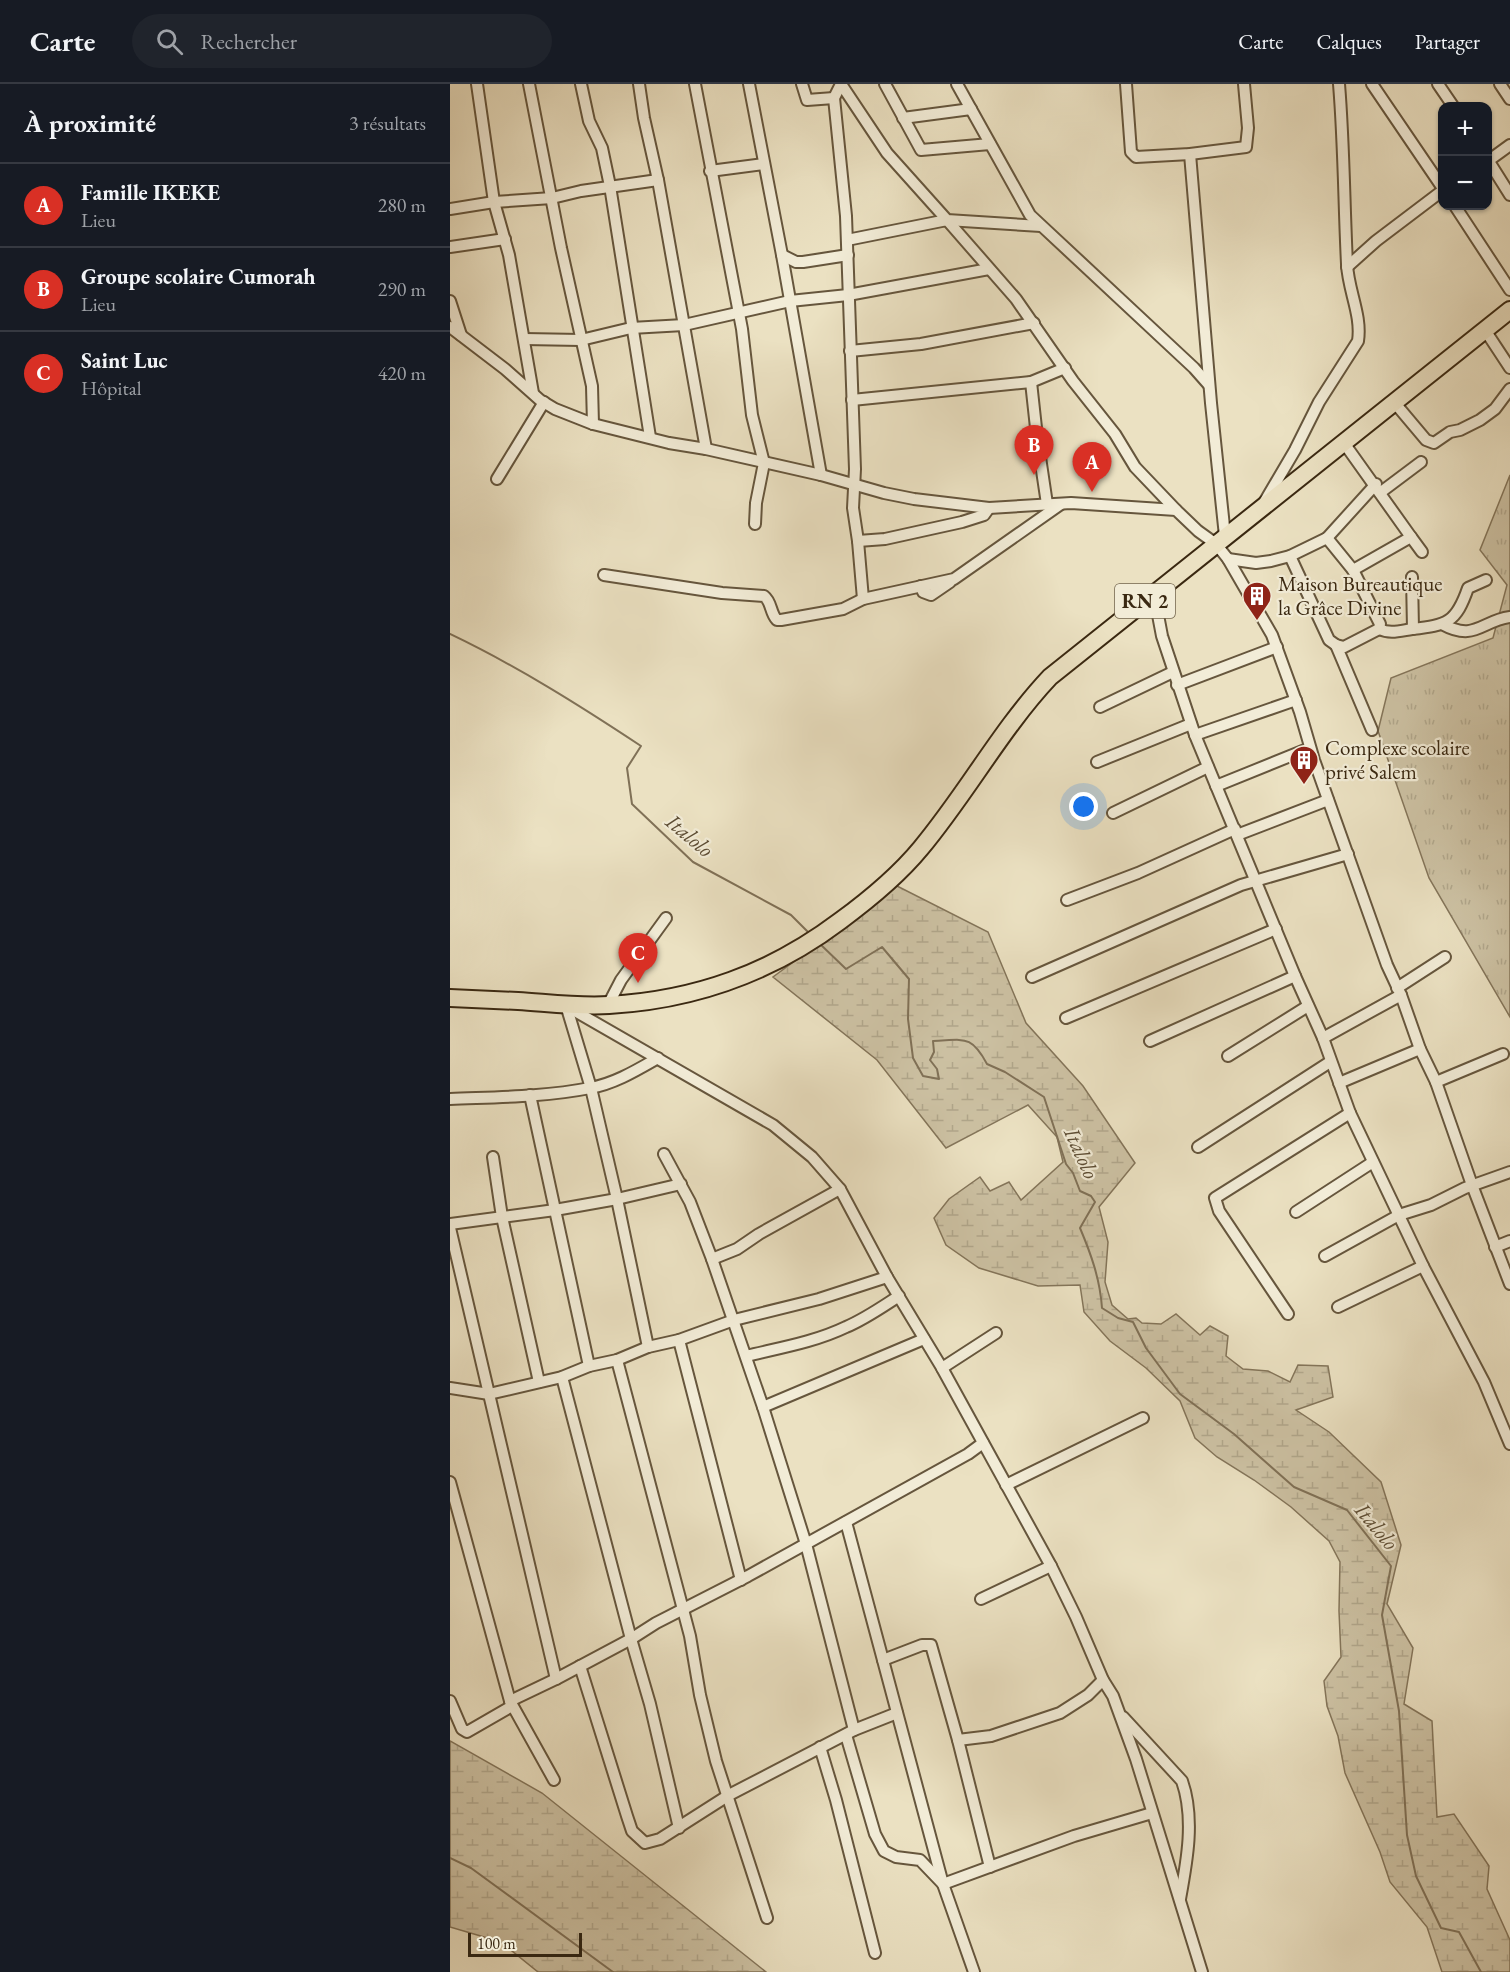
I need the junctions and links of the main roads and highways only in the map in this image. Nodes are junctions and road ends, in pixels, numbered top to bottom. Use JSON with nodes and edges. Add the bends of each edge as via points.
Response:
{"nodes":[{"id":1,"x":1510,"y":310,"type":"edge"},
{"id":2,"x":450,"y":998,"type":"edge"}],
"edges":[{"from":1,"to":2,"type":"highway","number":"RN 2","via":[[1050,677],[1016,716],[920,850],[880,891],[817,939],[744,977],[673,998],[566,1005]]}]}
